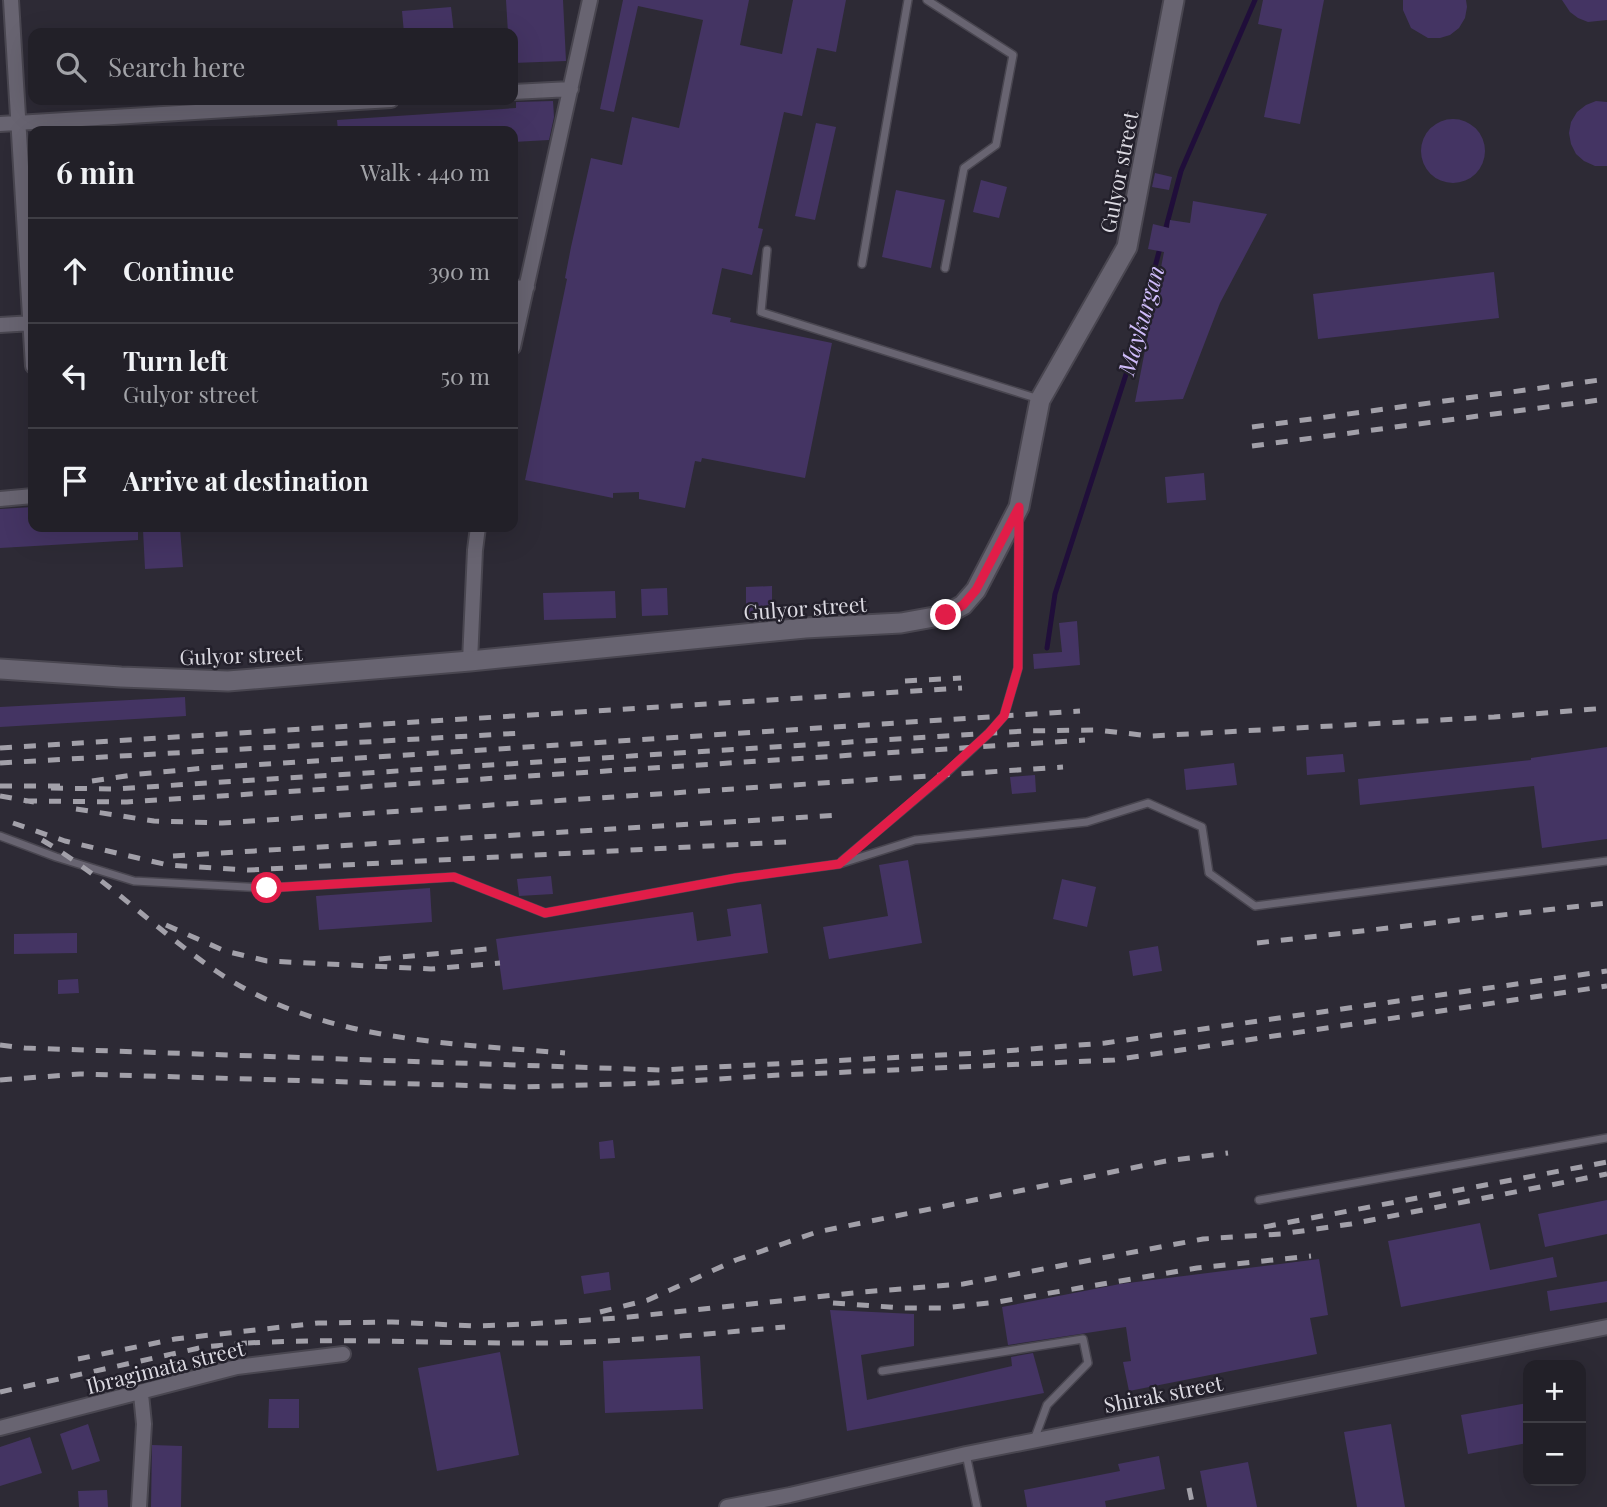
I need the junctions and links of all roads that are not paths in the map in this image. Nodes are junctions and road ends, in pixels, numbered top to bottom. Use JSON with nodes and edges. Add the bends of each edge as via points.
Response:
{"nodes":[{"id":1,"x":10,"y":0,"type":"edge"},
{"id":2,"x":590,"y":0,"type":"edge"},
{"id":3,"x":908,"y":0,"type":"edge"},
{"id":4,"x":927,"y":0,"type":"edge"},
{"id":5,"x":1174,"y":0,"type":"edge"},
{"id":6,"x":571,"y":89,"type":"junction"},
{"id":7,"x":518,"y":92,"type":"edge"},
{"id":8,"x":306,"y":105,"type":"edge"},
{"id":9,"x":19,"y":122,"type":"junction"},
{"id":10,"x":0,"y":124,"type":"edge"},
{"id":11,"x":767,"y":250,"type":"dead end"},
{"id":12,"x":28,"y":261,"type":"edge"},
{"id":13,"x":862,"y":264,"type":"dead end"},
{"id":14,"x":945,"y":268,"type":"dead end"},
{"id":15,"x":520,"y":288,"type":"edge"},
{"id":16,"x":28,"y":323,"type":"edge"},
{"id":17,"x":0,"y":325,"type":"edge"},
{"id":18,"x":1040,"y":400,"type":"junction"},
{"id":19,"x":28,"y":496,"type":"edge"},
{"id":20,"x":0,"y":499,"type":"edge"},
{"id":21,"x":1019,"y":507,"type":"junction"},
{"id":22,"x":477,"y":532,"type":"edge"},
{"id":23,"x":470,"y":661,"type":"junction"},
{"id":24,"x":0,"y":669,"type":"edge"},
{"id":25,"x":0,"y":836,"type":"edge"},
{"id":26,"x":1607,"y":860,"type":"edge"},
{"id":27,"x":839,"y":864,"type":"junction"},
{"id":28,"x":1607,"y":1138,"type":"edge"},
{"id":29,"x":1259,"y":1200,"type":"dead end"},
{"id":30,"x":1607,"y":1327,"type":"edge"},
{"id":31,"x":343,"y":1354,"type":"dead end"},
{"id":32,"x":882,"y":1371,"type":"dead end"},
{"id":33,"x":141,"y":1394,"type":"junction"},
{"id":34,"x":0,"y":1428,"type":"edge"},
{"id":35,"x":1034,"y":1440,"type":"junction"},
{"id":36,"x":966,"y":1454,"type":"junction"},
{"id":37,"x":791,"y":1501,"type":"edge"},
{"id":38,"x":139,"y":1507,"type":"edge"},
{"id":39,"x":727,"y":1507,"type":"edge"},
{"id":40,"x":977,"y":1507,"type":"edge"}],
"edges":[{"from":1,"to":9,"type":"street"},
{"from":2,"to":6,"type":"street"},
{"from":3,"to":13,"type":"lane"},
{"from":4,"to":14,"type":"lane","via":[[1013,55],[996,145],[964,168]]},
{"from":5,"to":18,"type":"street","name":"Gulyor street","via":[[1127,247]]},
{"from":6,"to":7,"type":"street"},
{"from":6,"to":15,"type":"street"},
{"from":8,"to":9,"type":"street"},
{"from":9,"to":10,"type":"street"},
{"from":9,"to":12,"type":"street"},
{"from":11,"to":18,"type":"lane","via":[[761,312]]},
{"from":16,"to":17,"type":"street"},
{"from":18,"to":21,"type":"street","name":"Gulyor street"},
{"from":19,"to":20,"type":"street"},
{"from":21,"to":23,"type":"street","name":"Gulyor street","via":[[976,590],[946,615],[901,623]]},
{"from":21,"to":27,"type":"lane","via":[[1018,668],[1004,716]]},
{"from":22,"to":23,"type":"street"},
{"from":23,"to":24,"type":"street","name":"Gulyor street","via":[[228,681]]},
{"from":25,"to":27,"type":"lane","via":[[134,881],[267,888],[454,877],[545,913]]},
{"from":26,"to":27,"type":"lane","via":[[1255,906],[1209,873],[1202,827],[1148,803],[1087,822],[915,840]]},
{"from":28,"to":29,"type":"lane"},
{"from":30,"to":35,"type":"street","name":"Shirak street"},
{"from":31,"to":33,"type":"street","name":"Ibragimаta street","via":[[237,1367]]},
{"from":32,"to":35,"type":"lane","via":[[1083,1339],[1088,1363],[1047,1405]]},
{"from":33,"to":34,"type":"street","name":"Ibragimаta street"},
{"from":33,"to":38,"type":"street","via":[[144,1424]]},
{"from":35,"to":36,"type":"street","name":"Shirak street"},
{"from":36,"to":37,"type":"street","name":"Shirak street"},
{"from":36,"to":40,"type":"lane"},
{"from":37,"to":39,"type":"street","name":"Shirak street"}]}
